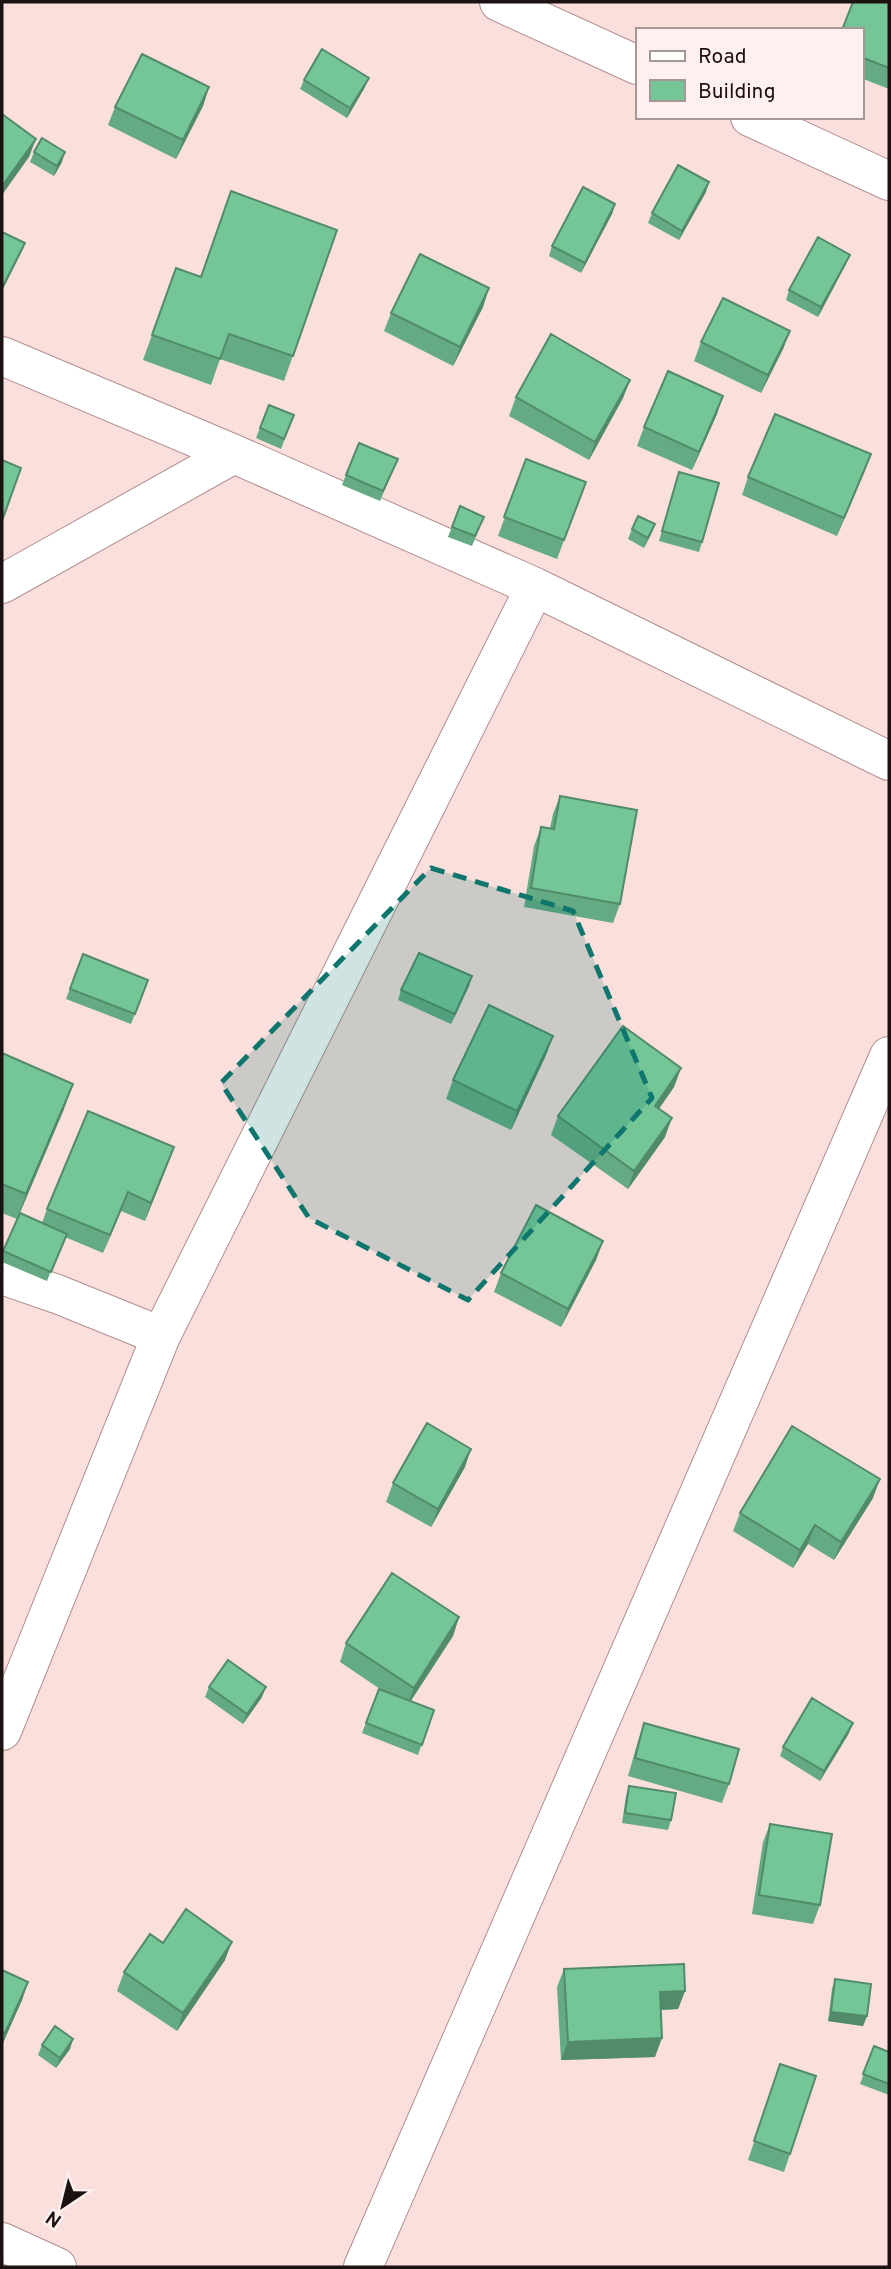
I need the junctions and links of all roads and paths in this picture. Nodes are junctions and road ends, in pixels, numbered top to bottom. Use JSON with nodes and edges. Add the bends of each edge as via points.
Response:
{"nodes":[{"id":1,"x":499,"y":2,"type":"edge"},
{"id":2,"x":636,"y":65,"type":"edge"},
{"id":3,"x":754,"y":119,"type":"edge"},
{"id":4,"x":889,"y":181,"type":"edge"},
{"id":5,"x":2,"y":356,"type":"edge"},
{"id":6,"x":234,"y":454,"type":"junction"},
{"id":7,"x":2,"y":584,"type":"edge"},
{"id":8,"x":535,"y":587,"type":"junction"},
{"id":9,"x":889,"y":761,"type":"edge"},
{"id":10,"x":889,"y":1056,"type":"edge"},
{"id":11,"x":2,"y":1275,"type":"edge"},
{"id":12,"x":161,"y":1336,"type":"junction"},
{"id":13,"x":2,"y":1731,"type":"edge"},
{"id":14,"x":2,"y":2242,"type":"edge"},
{"id":15,"x":57,"y":2267,"type":"edge"},
{"id":16,"x":363,"y":2267,"type":"edge"}],
"edges":[{"from":1,"to":2,"type":"street"},
{"from":3,"to":4,"type":"street"},
{"from":5,"to":6,"type":"street"},
{"from":6,"to":7,"type":"street"},
{"from":6,"to":8,"type":"street"},
{"from":8,"to":9,"type":"street"},
{"from":8,"to":12,"type":"street"},
{"from":10,"to":16,"type":"street"},
{"from":11,"to":12,"type":"street"},
{"from":12,"to":13,"type":"street"},
{"from":14,"to":15,"type":"street"}]}
